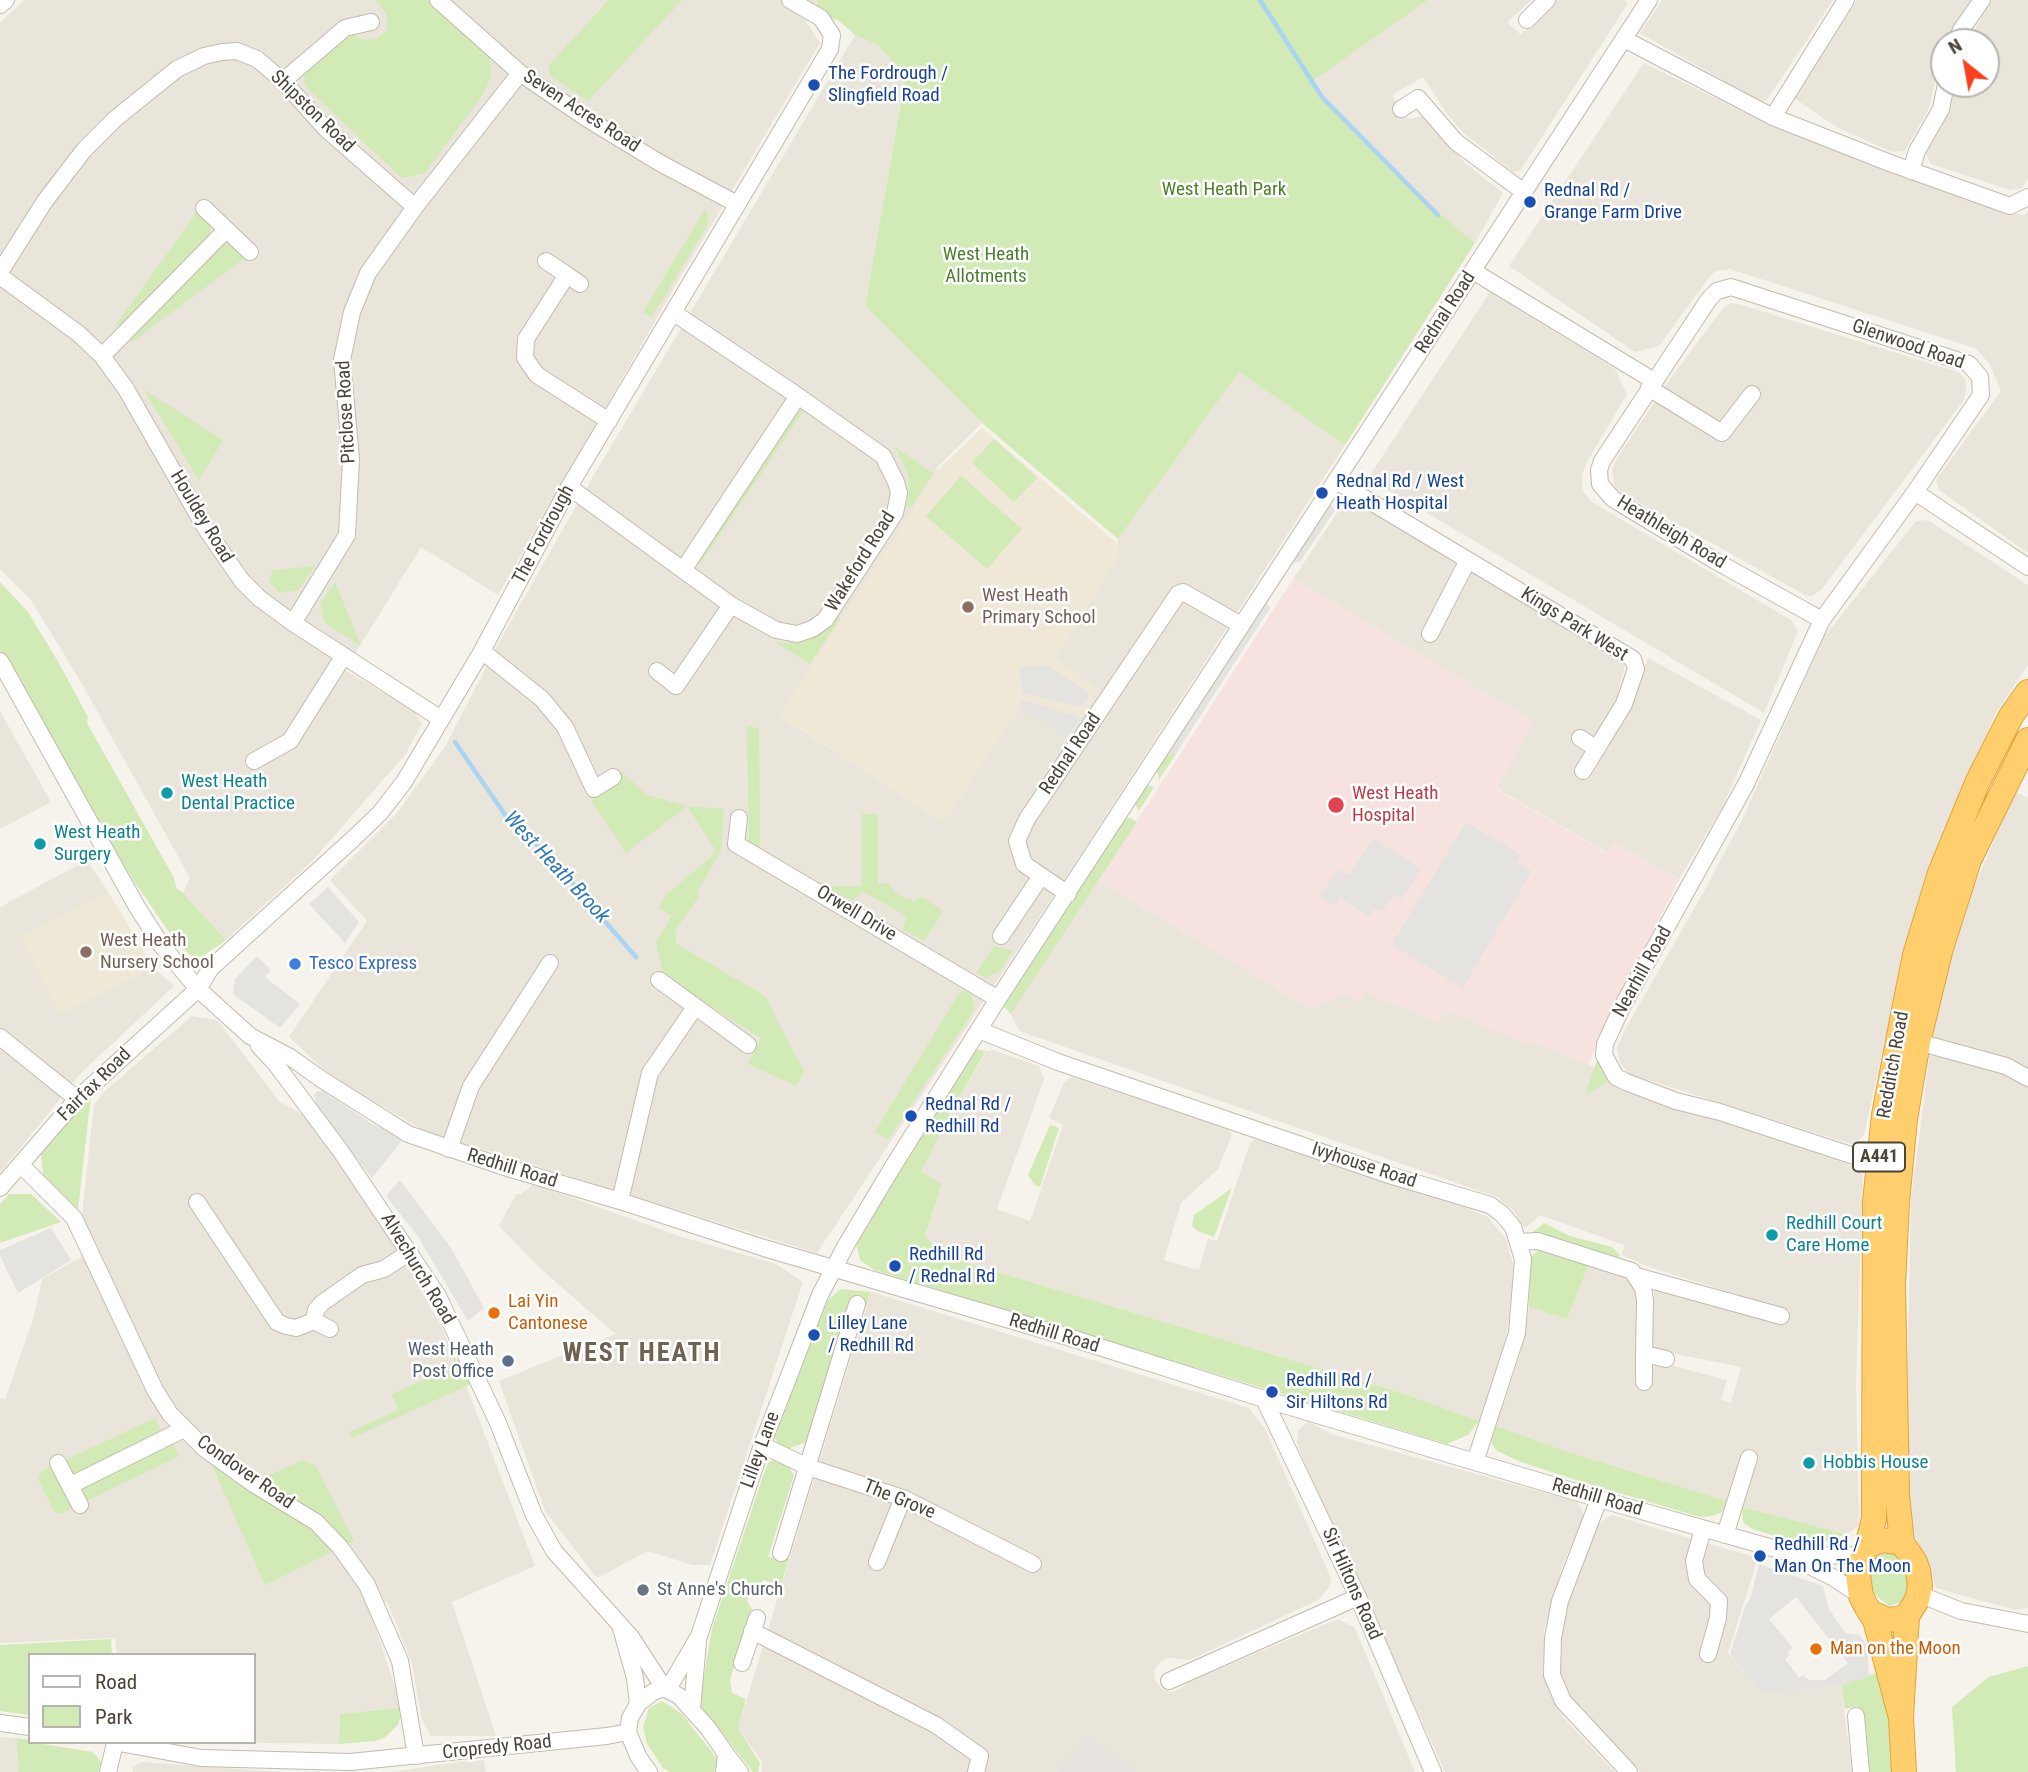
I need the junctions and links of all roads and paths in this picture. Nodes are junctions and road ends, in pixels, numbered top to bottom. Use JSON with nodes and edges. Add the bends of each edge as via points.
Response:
{"nodes":[{"id":1,"x":6,"y":0,"type":"edge"},
{"id":2,"x":438,"y":0,"type":"edge"},
{"id":3,"x":790,"y":0,"type":"edge"},
{"id":4,"x":1547,"y":0,"type":"edge"},
{"id":5,"x":1846,"y":0,"type":"edge"},
{"id":6,"x":1982,"y":0,"type":"edge"},
{"id":7,"x":1648,"y":1,"type":"edge"},
{"id":8,"x":0,"y":5,"type":"edge"},
{"id":9,"x":1527,"y":20,"type":"dead end"},
{"id":10,"x":371,"y":22,"type":"dead end"},
{"id":11,"x":1962,"y":28,"type":"edge"},
{"id":12,"x":1624,"y":39,"type":"junction"},
{"id":13,"x":520,"y":73,"type":"junction"},
{"id":14,"x":283,"y":81,"type":"junction"},
{"id":15,"x":1943,"y":98,"type":"edge"},
{"id":16,"x":1401,"y":109,"type":"dead end"},
{"id":17,"x":1773,"y":117,"type":"junction"},
{"id":18,"x":1911,"y":171,"type":"junction"},
{"id":19,"x":1524,"y":192,"type":"junction"},
{"id":20,"x":2028,"y":197,"type":"edge"},
{"id":21,"x":737,"y":204,"type":"junction"},
{"id":22,"x":415,"y":206,"type":"junction"},
{"id":23,"x":204,"y":208,"type":"dead end"},
{"id":24,"x":226,"y":230,"type":"junction"},
{"id":25,"x":250,"y":252,"type":"dead end"},
{"id":26,"x":545,"y":261,"type":"dead end"},
{"id":27,"x":1473,"y":271,"type":"junction"},
{"id":28,"x":0,"y":274,"type":"edge"},
{"id":29,"x":674,"y":313,"type":"junction"},
{"id":30,"x":102,"y":356,"type":"junction"},
{"id":31,"x":1652,"y":385,"type":"junction"},
{"id":32,"x":1752,"y":394,"type":"dead end"},
{"id":33,"x":798,"y":396,"type":"junction"},
{"id":34,"x":609,"y":421,"type":"junction"},
{"id":35,"x":1336,"y":481,"type":"junction"},
{"id":36,"x":569,"y":487,"type":"junction"},
{"id":37,"x":1915,"y":492,"type":"junction"},
{"id":38,"x":1468,"y":560,"type":"junction"},
{"id":39,"x":2028,"y":567,"type":"edge"},
{"id":40,"x":683,"y":570,"type":"junction"},
{"id":41,"x":731,"y":605,"type":"junction"},
{"id":42,"x":1822,"y":620,"type":"junction"},
{"id":43,"x":293,"y":623,"type":"junction"},
{"id":44,"x":1241,"y":625,"type":"junction"},
{"id":45,"x":1430,"y":634,"type":"dead end"},
{"id":46,"x":482,"y":651,"type":"junction"},
{"id":47,"x":344,"y":657,"type":"junction"},
{"id":48,"x":0,"y":661,"type":"edge"},
{"id":49,"x":657,"y":671,"type":"dead end"},
{"id":50,"x":2028,"y":692,"type":"edge"},
{"id":51,"x":441,"y":719,"type":"junction"},
{"id":52,"x":2020,"y":721,"type":"edge"},
{"id":53,"x":1580,"y":738,"type":"dead end"},
{"id":54,"x":2028,"y":740,"type":"edge"},
{"id":55,"x":1597,"y":749,"type":"junction"},
{"id":56,"x":254,"y":761,"type":"dead end"},
{"id":57,"x":1583,"y":771,"type":"dead end"},
{"id":58,"x":613,"y":777,"type":"dead end"},
{"id":59,"x":739,"y":818,"type":"dead end"},
{"id":60,"x":1041,"y":876,"type":"junction"},
{"id":61,"x":1068,"y":894,"type":"junction"},
{"id":62,"x":1000,"y":936,"type":"dead end"},
{"id":63,"x":550,"y":962,"type":"dead end"},
{"id":64,"x":659,"y":980,"type":"dead end"},
{"id":65,"x":198,"y":989,"type":"junction"},
{"id":66,"x":999,"y":999,"type":"junction"},
{"id":67,"x":695,"y":1007,"type":"junction"},
{"id":68,"x":979,"y":1030,"type":"junction"},
{"id":69,"x":0,"y":1037,"type":"edge"},
{"id":70,"x":250,"y":1037,"type":"junction"},
{"id":71,"x":1918,"y":1042,"type":"junction"},
{"id":72,"x":748,"y":1045,"type":"dead end"},
{"id":73,"x":2028,"y":1077,"type":"edge"},
{"id":74,"x":321,"y":1079,"type":"junction"},
{"id":75,"x":301,"y":1096,"type":"junction"},
{"id":76,"x":77,"y":1099,"type":"junction"},
{"id":77,"x":449,"y":1149,"type":"junction"},
{"id":78,"x":1878,"y":1164,"type":"junction"},
{"id":79,"x":21,"y":1165,"type":"junction"},
{"id":80,"x":0,"y":1188,"type":"edge"},
{"id":81,"x":620,"y":1201,"type":"junction"},
{"id":82,"x":197,"y":1202,"type":"dead end"},
{"id":83,"x":1519,"y":1242,"type":"junction"},
{"id":84,"x":410,"y":1252,"type":"junction"},
{"id":85,"x":834,"y":1268,"type":"junction"},
{"id":86,"x":1636,"y":1276,"type":"junction"},
{"id":87,"x":858,"y":1304,"type":"dead end"},
{"id":88,"x":1781,"y":1316,"type":"dead end"},
{"id":89,"x":314,"y":1321,"type":"junction"},
{"id":90,"x":330,"y":1329,"type":"dead end"},
{"id":91,"x":1644,"y":1354,"type":"junction"},
{"id":92,"x":1666,"y":1359,"type":"dead end"},
{"id":93,"x":1644,"y":1382,"type":"dead end"},
{"id":94,"x":1264,"y":1399,"type":"junction"},
{"id":95,"x":184,"y":1429,"type":"junction"},
{"id":96,"x":762,"y":1445,"type":"junction"},
{"id":97,"x":1749,"y":1458,"type":"dead end"},
{"id":98,"x":1475,"y":1462,"type":"junction"},
{"id":99,"x":58,"y":1463,"type":"dead end"},
{"id":100,"x":808,"y":1467,"type":"junction"},
{"id":101,"x":71,"y":1485,"type":"junction"},
{"id":102,"x":903,"y":1498,"type":"junction"},
{"id":103,"x":1599,"y":1499,"type":"junction"},
{"id":104,"x":80,"y":1505,"type":"dead end"},
{"id":105,"x":1703,"y":1529,"type":"junction"},
{"id":106,"x":1725,"y":1535,"type":"junction"},
{"id":107,"x":1902,"y":1543,"type":"junction"},
{"id":108,"x":1865,"y":1550,"type":"junction"},
{"id":109,"x":781,"y":1553,"type":"dead end"},
{"id":110,"x":1801,"y":1556,"type":"junction"},
{"id":111,"x":877,"y":1562,"type":"dead end"},
{"id":112,"x":1033,"y":1564,"type":"dead end"},
{"id":113,"x":1919,"y":1594,"type":"junction"},
{"id":114,"x":1358,"y":1597,"type":"junction"},
{"id":115,"x":1866,"y":1604,"type":"junction"},
{"id":116,"x":1907,"y":1616,"type":"junction"},
{"id":117,"x":2028,"y":1624,"type":"edge"},
{"id":118,"x":620,"y":1625,"type":"junction"},
{"id":119,"x":699,"y":1636,"type":"junction"},
{"id":120,"x":643,"y":1653,"type":"junction"},
{"id":121,"x":1708,"y":1654,"type":"dead end"},
{"id":122,"x":742,"y":1663,"type":"dead end"},
{"id":123,"x":678,"y":1672,"type":"junction"},
{"id":124,"x":1169,"y":1681,"type":"dead end"},
{"id":125,"x":666,"y":1688,"type":"junction"},
{"id":126,"x":638,"y":1704,"type":"junction"},
{"id":127,"x":692,"y":1709,"type":"junction"},
{"id":128,"x":1856,"y":1716,"type":"dead end"},
{"id":129,"x":1901,"y":1718,"type":"junction"},
{"id":130,"x":0,"y":1723,"type":"edge"},
{"id":131,"x":28,"y":1727,"type":"edge"},
{"id":132,"x":628,"y":1732,"type":"junction"},
{"id":133,"x":114,"y":1744,"type":"edge"},
{"id":134,"x":125,"y":1744,"type":"edge"},
{"id":135,"x":726,"y":1754,"type":"junction"},
{"id":136,"x":416,"y":1756,"type":"junction"},
{"id":137,"x":350,"y":1767,"type":"edge"},
{"id":138,"x":108,"y":1772,"type":"edge"},
{"id":139,"x":649,"y":1772,"type":"edge"},
{"id":140,"x":724,"y":1772,"type":"edge"},
{"id":141,"x":740,"y":1772,"type":"edge"},
{"id":142,"x":976,"y":1772,"type":"edge"},
{"id":143,"x":1433,"y":1772,"type":"edge"},
{"id":144,"x":1629,"y":1772,"type":"edge"},
{"id":145,"x":1861,"y":1772,"type":"edge"},
{"id":146,"x":1903,"y":1772,"type":"edge"}],
"edges":[{"from":1,"to":8,"type":"street"},
{"from":2,"to":13,"type":"street","name":"Seven Acres Road"},
{"from":3,"to":21,"type":"street","name":"The Fordrough","via":[[821,19],[832,35],[830,49]]},
{"from":4,"to":9,"type":"street"},
{"from":5,"to":17,"type":"street"},
{"from":6,"to":11,"type":"street"},
{"from":7,"to":12,"type":"street","name":"Rednal Road"},
{"from":10,"to":14,"type":"street","via":[[345,29]]},
{"from":12,"to":17,"type":"street"},
{"from":12,"to":19,"type":"street","name":"Rednal Road"},
{"from":13,"to":21,"type":"street","name":"Seven Acres Road","via":[[660,163]]},
{"from":13,"to":22,"type":"street","name":"Pitclose Road"},
{"from":14,"to":22,"type":"street","name":"Shipston Road","via":[[325,128]]},
{"from":14,"to":28,"type":"street","name":"Shipston Road","via":[[257,59],[237,51],[204,56],[177,69],[115,118],[84,150],[45,201]]},
{"from":15,"to":18,"type":"street"},
{"from":16,"to":19,"type":"street","via":[[1418,98],[1456,142]]},
{"from":17,"to":18,"type":"street"},
{"from":18,"to":20,"type":"street","via":[[2010,206]]},
{"from":19,"to":27,"type":"street","name":"Rednal Road"},
{"from":21,"to":29,"type":"street","name":"The Fordrough"},
{"from":22,"to":43,"type":"street","name":"Pitclose Road","via":[[368,273],[352,313],[342,360],[351,459],[347,534]]},
{"from":23,"to":24,"type":"street"},
{"from":24,"to":25,"type":"street"},
{"from":24,"to":30,"type":"street"},
{"from":26,"to":34,"type":"street","via":[[574,279],[526,340],[525,358],[537,375]]},
{"from":27,"to":31,"type":"street"},
{"from":27,"to":35,"type":"street","name":"Rednal Road"},
{"from":28,"to":30,"type":"street","name":"Houldey Road"},
{"from":29,"to":33,"type":"street","name":"Wakeford Road"},
{"from":29,"to":34,"type":"street","name":"The Fordrough"},
{"from":30,"to":43,"type":"street","name":"Houldey Road","via":[[227,562],[259,598]]},
{"from":31,"to":32,"type":"street","via":[[1723,433]]},
{"from":31,"to":37,"type":"street","name":"Glenwood Road","via":[[1709,299],[1731,287],[1969,364],[1980,377],[1981,395]]},
{"from":31,"to":42,"type":"street","name":"Heathleigh Road","via":[[1602,461],[1599,477],[1604,490],[1712,559]]},
{"from":33,"to":40,"type":"street"},
{"from":33,"to":41,"type":"street","name":"Wakeford Road","via":[[883,456],[899,494],[895,513],[825,620],[812,629],[797,634],[776,631]]},
{"from":34,"to":36,"type":"street","name":"The Fordrough"},
{"from":35,"to":38,"type":"street","name":"Kings Park West"},
{"from":35,"to":44,"type":"street","name":"Rednal Road"},
{"from":36,"to":40,"type":"street","name":"Wakeford Road"},
{"from":36,"to":46,"type":"street","name":"The Fordrough"},
{"from":37,"to":39,"type":"street"},
{"from":37,"to":42,"type":"street"},
{"from":38,"to":45,"type":"street"},
{"from":38,"to":55,"type":"street","name":"Kings Park West","via":[[1633,659],[1636,668],[1624,704]]},
{"from":40,"to":41,"type":"street","name":"Wakeford Road"},
{"from":41,"to":49,"type":"street","via":[[676,685]]},
{"from":42,"to":78,"type":"street","name":"Nearhill Road","via":[[1746,784],[1623,1005],[1604,1055],[1616,1077],[1626,1082]]},
{"from":43,"to":47,"type":"street","name":"Houldey Road"},
{"from":44,"to":60,"type":"street","name":"Rednal Road","via":[[1183,592],[1178,594],[1023,827],[1017,841],[1019,853],[1024,864]]},
{"from":44,"to":61,"type":"street","name":"Rednal Road"},
{"from":46,"to":51,"type":"street","name":"The Fordrough"},
{"from":46,"to":58,"type":"street","via":[[542,699],[565,727],[594,789]]},
{"from":47,"to":51,"type":"street","name":"Houldey Road"},
{"from":47,"to":56,"type":"street","via":[[290,741]]},
{"from":48,"to":65,"type":"street","name":"Redhill Road","via":[[137,907]]},
{"from":50,"to":52,"type":"highway","name":"Redditch Road","number":"A441"},
{"from":51,"to":65,"type":"street","name":"The Fordrough","via":[[380,813],[211,968]]},
{"from":52,"to":78,"type":"highway","name":"Redditch Road","number":"A441","via":[[1978,781],[1940,873],[1918,943]]},
{"from":53,"to":55,"type":"street"},
{"from":54,"to":71,"type":"highway","name":"Redditch Road","via":[[1969,860]]},
{"from":55,"to":57,"type":"street","name":"Kings Park West"},
{"from":59,"to":66,"type":"street","name":"Orwell Drive","via":[[736,844]]},
{"from":60,"to":61,"type":"street","name":"Rednal Road"},
{"from":60,"to":62,"type":"street"},
{"from":61,"to":66,"type":"street","name":"Rednal Road"},
{"from":63,"to":77,"type":"street","via":[[471,1086]]},
{"from":64,"to":67,"type":"street"},
{"from":65,"to":70,"type":"street","name":"Redhill Road"},
{"from":65,"to":76,"type":"street","name":"Fairfax Road"},
{"from":66,"to":68,"type":"street","name":"Rednal Road"},
{"from":67,"to":72,"type":"street"},
{"from":67,"to":81,"type":"street","via":[[650,1073]]},
{"from":68,"to":83,"type":"street","name":"Ivyhouse Road","via":[[1058,1062],[1490,1206],[1513,1227]]},
{"from":68,"to":85,"type":"street","name":"Rednal Road"},
{"from":69,"to":76,"type":"street"},
{"from":70,"to":74,"type":"street","name":"Redhill Road","via":[[290,1056]]},
{"from":70,"to":75,"type":"street","name":"Alvechurch Road"},
{"from":71,"to":73,"type":"street","via":[[2006,1066]]},
{"from":71,"to":107,"type":"highway","name":"Redditch Road","via":[[1905,1119],[1893,1285],[1896,1494]]},
{"from":74,"to":75,"type":"street"},
{"from":74,"to":77,"type":"street","name":"Redhill Road","via":[[408,1134]]},
{"from":75,"to":84,"type":"street","name":"Alvechurch Road"},
{"from":76,"to":79,"type":"street","name":"Fairfax Road"},
{"from":77,"to":81,"type":"street","name":"Redhill Road"},
{"from":78,"to":108,"type":"highway","name":"Redditch Road","number":"A441","via":[[1874,1519]]},
{"from":79,"to":80,"type":"street","name":"Fairfax Road"},
{"from":79,"to":95,"type":"street","name":"Condover Road","via":[[74,1218],[155,1390]]},
{"from":81,"to":85,"type":"street","name":"Redhill Road"},
{"from":82,"to":89,"type":"street","via":[[277,1322],[296,1328]]},
{"from":83,"to":86,"type":"street","via":[[1538,1241],[1624,1267]]},
{"from":83,"to":98,"type":"street","name":"Ivyhouse Road","via":[[1523,1275],[1517,1333]]},
{"from":84,"to":89,"type":"street","via":[[384,1269],[362,1275],[322,1303]]},
{"from":84,"to":118,"type":"street","name":"Alvechurch Road","via":[[438,1296],[554,1551]]},
{"from":85,"to":94,"type":"street","name":"Redhill Road"},
{"from":85,"to":96,"type":"street","name":"Lilley Lane"},
{"from":86,"to":88,"type":"street"},
{"from":86,"to":91,"type":"street","via":[[1645,1300]]},
{"from":87,"to":100,"type":"street"},
{"from":89,"to":90,"type":"street"},
{"from":91,"to":92,"type":"street"},
{"from":91,"to":93,"type":"street"},
{"from":94,"to":98,"type":"street","name":"Redhill Road"},
{"from":94,"to":114,"type":"street","name":"Sir Hiltons Road"},
{"from":95,"to":101,"type":"street"},
{"from":95,"to":136,"type":"street","name":"Condover Road","via":[[241,1475],[316,1522],[367,1584],[400,1661]]},
{"from":96,"to":100,"type":"street","name":"The Grove"},
{"from":96,"to":119,"type":"street","name":"Lilley Lane"},
{"from":97,"to":106,"type":"street"},
{"from":98,"to":103,"type":"street","name":"Redhill Road"},
{"from":99,"to":101,"type":"street"},
{"from":100,"to":102,"type":"street","name":"The Grove"},
{"from":100,"to":109,"type":"street"},
{"from":101,"to":104,"type":"street"},
{"from":102,"to":111,"type":"street"},
{"from":102,"to":112,"type":"street","name":"The Grove"},
{"from":103,"to":105,"type":"street","name":"Redhill Road"},
{"from":103,"to":144,"type":"street","via":[[1560,1601],[1552,1675],[1563,1701]]},
{"from":105,"to":106,"type":"street","name":"Redhill Road"},
{"from":105,"to":121,"type":"street","via":[[1694,1561],[1697,1579],[1719,1601],[1718,1639]]},
{"from":106,"to":110,"type":"street","name":"Redhill Road"},
{"from":107,"to":108,"type":"highway","via":[[1882,1540]]},
{"from":107,"to":113,"type":"highway","via":[[1915,1562]]},
{"from":108,"to":110,"type":"street","name":"Redhill Road"},
{"from":108,"to":115,"type":"highway","number":"A441","via":[[1858,1575]]},
{"from":110,"to":115,"type":"street","name":"Redhill Road"},
{"from":113,"to":116,"type":"highway","number":"A441"},
{"from":113,"to":117,"type":"street","via":[[1961,1611]]},
{"from":114,"to":124,"type":"street"},
{"from":114,"to":143,"type":"street","name":"Sir Hiltons Road"},
{"from":115,"to":116,"type":"highway","via":[[1878,1618]]},
{"from":115,"to":129,"type":"highway","number":"A441","via":[[1875,1620]]},
{"from":116,"to":129,"type":"highway","number":"A441"},
{"from":118,"to":120,"type":"street","name":"Alvechurch Road"},
{"from":118,"to":126,"type":"street","name":"Alvechurch Road"},
{"from":119,"to":123,"type":"street","name":"Lilley Lane"},
{"from":119,"to":127,"type":"street","name":"Lilley Lane"},
{"from":120,"to":123,"type":"street","name":"Alvechurch Road","via":[[669,1672]]},
{"from":120,"to":125,"type":"street","name":"Alvechurch Road"},
{"from":122,"to":142,"type":"street","via":[[755,1625],[936,1725],[980,1756]]},
{"from":123,"to":125,"type":"street","name":"Lilley Lane"},
{"from":125,"to":126,"type":"street"},
{"from":125,"to":127,"type":"street","name":"Alvechurch Road"},
{"from":126,"to":132,"type":"street"},
{"from":127,"to":135,"type":"street","name":"Alvechurch Road"},
{"from":128,"to":145,"type":"street"},
{"from":129,"to":146,"type":"highway","number":"A441"},
{"from":130,"to":131,"type":"street"},
{"from":132,"to":136,"type":"street","name":"Cropredy Road"},
{"from":132,"to":139,"type":"street"},
{"from":133,"to":138,"type":"street"},
{"from":134,"to":137,"type":"street","name":"Cropredy Road","via":[[201,1758]]},
{"from":135,"to":140,"type":"street"},
{"from":135,"to":141,"type":"street"},
{"from":136,"to":137,"type":"street","name":"Cropredy Road"}]}
